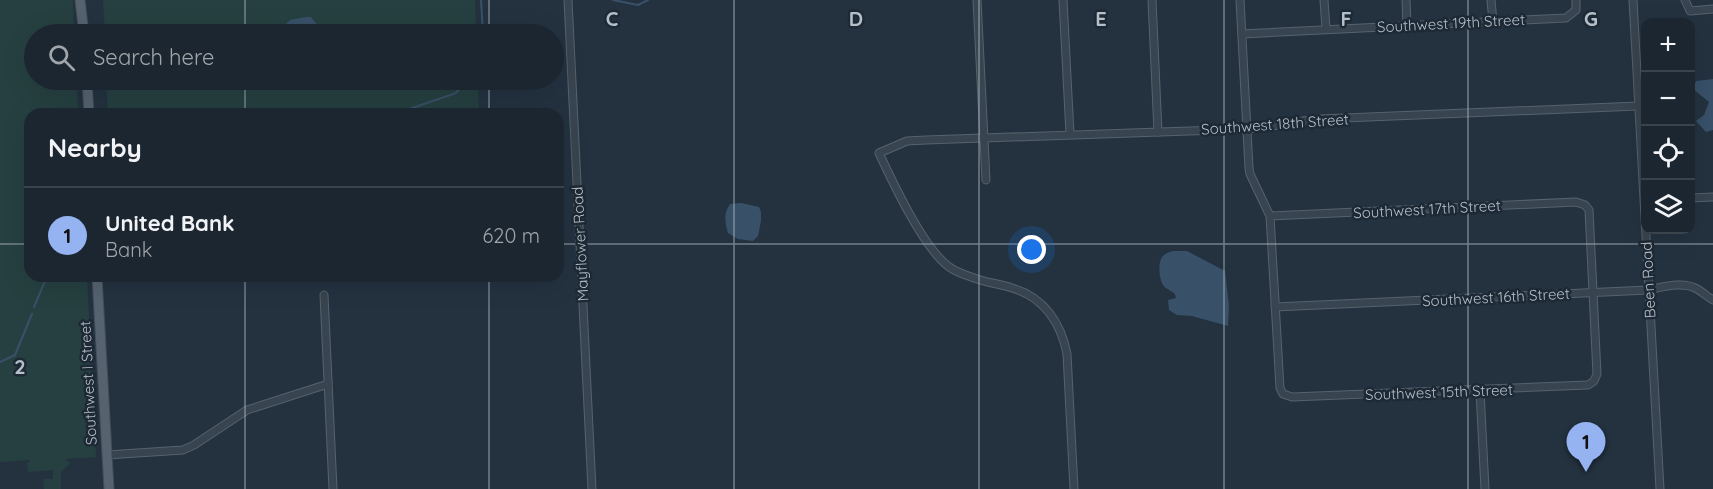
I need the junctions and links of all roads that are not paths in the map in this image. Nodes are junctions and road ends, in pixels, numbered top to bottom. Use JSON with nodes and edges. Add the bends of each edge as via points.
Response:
{"nodes":[{"id":1,"x":80,"y":0,"type":"edge"},
{"id":2,"x":87,"y":0,"type":"edge"},
{"id":3,"x":568,"y":0,"type":"edge"},
{"id":4,"x":977,"y":0,"type":"edge"},
{"id":5,"x":1063,"y":0,"type":"edge"},
{"id":6,"x":1152,"y":0,"type":"edge"},
{"id":7,"x":1240,"y":0,"type":"edge"},
{"id":8,"x":1324,"y":0,"type":"edge"},
{"id":9,"x":1406,"y":0,"type":"edge"},
{"id":10,"x":1491,"y":0,"type":"edge"},
{"id":11,"x":1576,"y":0,"type":"edge"},
{"id":12,"x":1633,"y":0,"type":"edge"},
{"id":13,"x":1685,"y":0,"type":"edge"},
{"id":14,"x":1713,"y":9,"type":"edge"},
{"id":15,"x":84,"y":15,"type":"junction"},
{"id":16,"x":1493,"y":22,"type":"junction"},
{"id":17,"x":84,"y":24,"type":"edge"},
{"id":18,"x":1407,"y":25,"type":"junction"},
{"id":19,"x":1326,"y":29,"type":"junction"},
{"id":20,"x":1242,"y":34,"type":"junction"},
{"id":21,"x":87,"y":90,"type":"edge"},
{"id":22,"x":1638,"y":106,"type":"junction"},
{"id":23,"x":88,"y":108,"type":"edge"},
{"id":24,"x":1247,"y":129,"type":"junction"},
{"id":25,"x":1158,"y":132,"type":"junction"},
{"id":26,"x":1070,"y":134,"type":"junction"},
{"id":27,"x":984,"y":138,"type":"junction"},
{"id":28,"x":986,"y":180,"type":"dead end"},
{"id":29,"x":1644,"y":180,"type":"edge"},
{"id":30,"x":1713,"y":197,"type":"edge"},
{"id":31,"x":1695,"y":198,"type":"edge"},
{"id":32,"x":1270,"y":216,"type":"junction"},
{"id":33,"x":1646,"y":234,"type":"edge"},
{"id":34,"x":97,"y":282,"type":"edge"},
{"id":35,"x":1648,"y":290,"type":"junction"},
{"id":36,"x":1594,"y":293,"type":"junction"},
{"id":37,"x":324,"y":296,"type":"dead end"},
{"id":38,"x":1713,"y":300,"type":"edge"},
{"id":39,"x":1275,"y":308,"type":"junction"},
{"id":40,"x":328,"y":384,"type":"junction"},
{"id":41,"x":1480,"y":390,"type":"junction"},
{"id":42,"x":107,"y":455,"type":"junction"},
{"id":43,"x":109,"y":489,"type":"edge"},
{"id":44,"x":333,"y":489,"type":"edge"},
{"id":45,"x":592,"y":489,"type":"edge"},
{"id":46,"x":1074,"y":489,"type":"edge"},
{"id":47,"x":1485,"y":489,"type":"edge"},
{"id":48,"x":1660,"y":489,"type":"edge"}],
"edges":[{"from":1,"to":15,"type":"main road"},
{"from":2,"to":15,"type":"main road"},
{"from":3,"to":45,"type":"street","name":"Mayflower Road"},
{"from":4,"to":27,"type":"street"},
{"from":5,"to":26,"type":"street"},
{"from":6,"to":25,"type":"street"},
{"from":7,"to":20,"type":"street"},
{"from":8,"to":19,"type":"street"},
{"from":9,"to":18,"type":"street"},
{"from":10,"to":16,"type":"street"},
{"from":11,"to":16,"type":"street","name":"Southwest 19th Street","via":[[1576,10],[1566,18]]},
{"from":12,"to":22,"type":"street","name":"Been Road"},
{"from":13,"to":14,"type":"street","via":[[1690,10]]},
{"from":15,"to":17,"type":"main road"},
{"from":16,"to":18,"type":"street","name":"Southwest 19th Street"},
{"from":18,"to":19,"type":"street","name":"Southwest 19th Street"},
{"from":19,"to":20,"type":"street","name":"Southwest 19th Street"},
{"from":20,"to":24,"type":"street"},
{"from":21,"to":23,"type":"main road"},
{"from":22,"to":24,"type":"street","name":"Southwest 18th Street","via":[[1320,119]]},
{"from":22,"to":29,"type":"street","name":"Been Road"},
{"from":24,"to":25,"type":"street","name":"Southwest 18th Street"},
{"from":24,"to":32,"type":"street","via":[[1250,174]]},
{"from":25,"to":26,"type":"street","name":"Southwest 18th Street"},
{"from":26,"to":27,"type":"street","name":"Southwest 18th Street"},
{"from":27,"to":28,"type":"street"},
{"from":27,"to":46,"type":"street","name":"Southwest 18th Street","via":[[907,141],[879,153],[921,233],[947,266],[1031,295],[1055,320],[1067,354]]},
{"from":30,"to":31,"type":"street"},
{"from":32,"to":36,"type":"street","name":"Southwest 17th Street","via":[[1576,202],[1589,210]]},
{"from":32,"to":39,"type":"street"},
{"from":33,"to":35,"type":"street","name":"Been Road"},
{"from":34,"to":42,"type":"main road","name":"Southwest I Street"},
{"from":35,"to":36,"type":"street","name":"Southwest 16th Street"},
{"from":35,"to":38,"type":"street","name":"Southwest 16th Street","via":[[1689,285]]},
{"from":35,"to":48,"type":"street","name":"Been Road"},
{"from":36,"to":39,"type":"street","name":"Southwest 16th Street"},
{"from":36,"to":41,"type":"street","name":"Southwest 15th Street","via":[[1598,374],[1594,381],[1588,385]]},
{"from":37,"to":40,"type":"street"},
{"from":39,"to":41,"type":"street","name":"Southwest 15th Street","via":[[1283,394],[1292,397]]},
{"from":40,"to":42,"type":"street","via":[[247,411],[183,450]]},
{"from":40,"to":44,"type":"street"},
{"from":41,"to":47,"type":"street"},
{"from":42,"to":43,"type":"main road","name":"Southwest I Street"}]}
